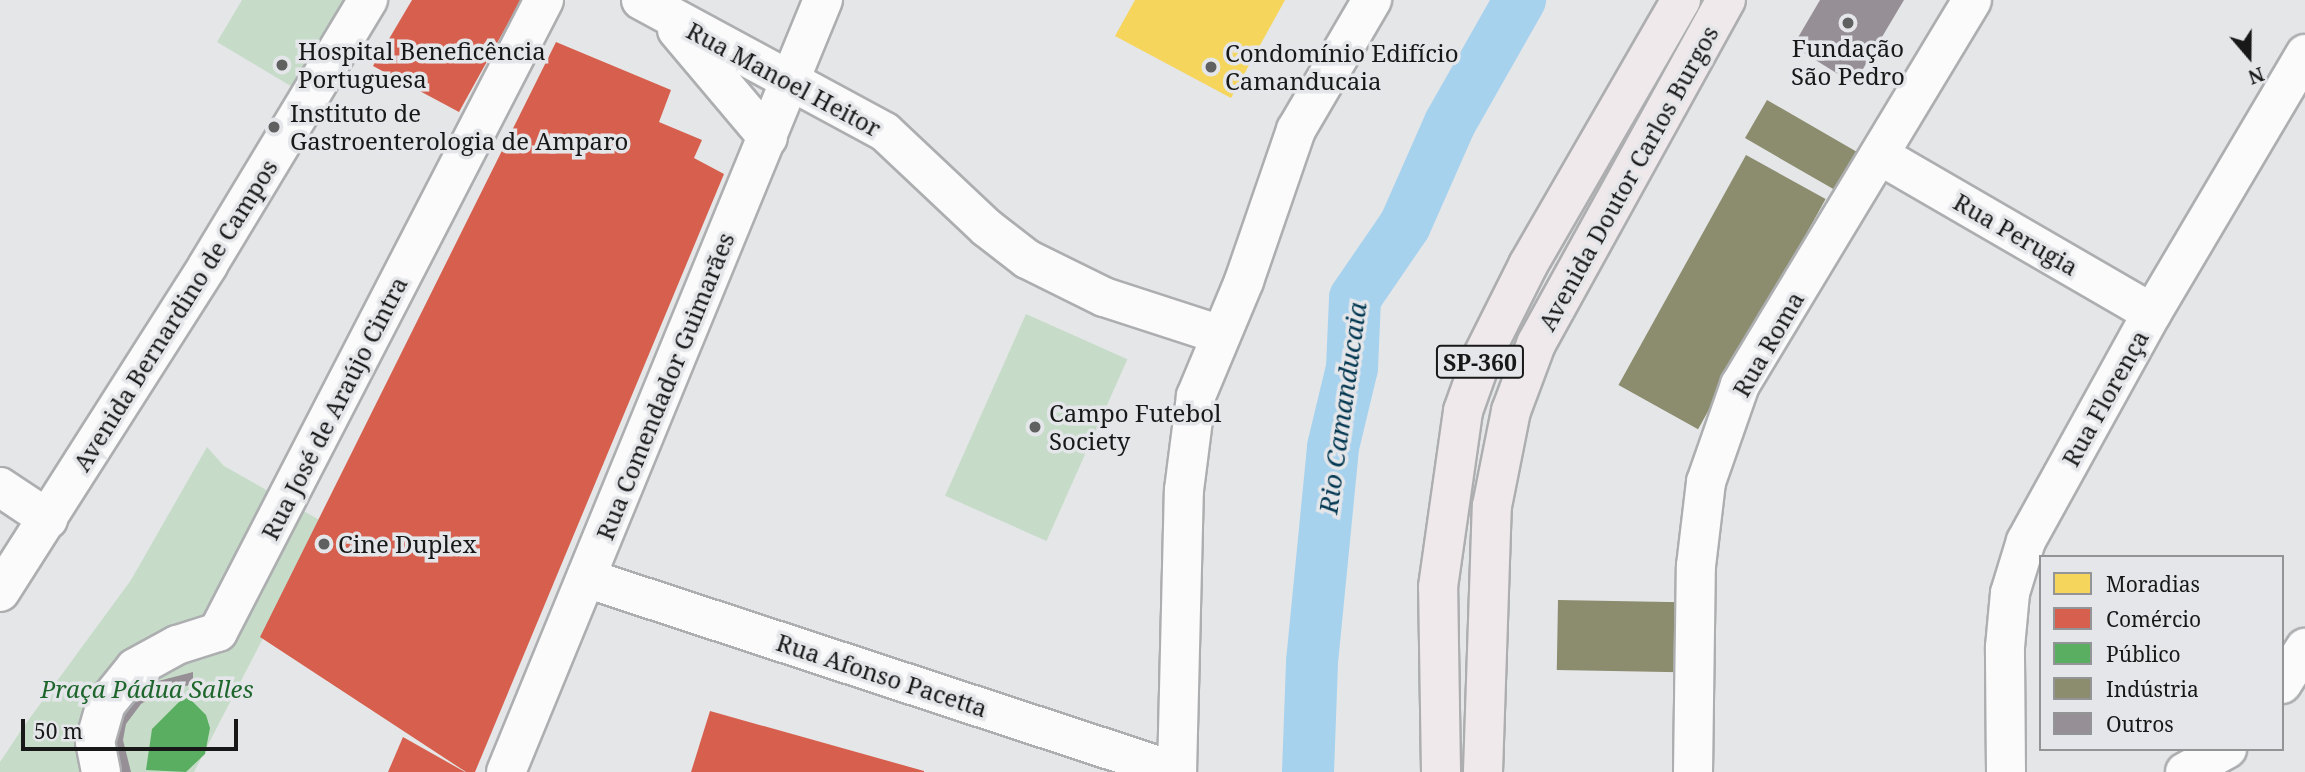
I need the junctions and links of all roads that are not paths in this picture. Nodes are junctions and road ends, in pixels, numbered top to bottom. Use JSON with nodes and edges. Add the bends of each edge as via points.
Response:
{"nodes":[{"id":1,"x":368,"y":0,"type":"edge"},
{"id":2,"x":544,"y":0,"type":"edge"},
{"id":3,"x":823,"y":0,"type":"edge"},
{"id":4,"x":1372,"y":0,"type":"edge"},
{"id":5,"x":1681,"y":0,"type":"edge"},
{"id":6,"x":1726,"y":0,"type":"edge"},
{"id":7,"x":1972,"y":0,"type":"edge"},
{"id":8,"x":653,"y":7,"type":"edge"},
{"id":9,"x":2305,"y":54,"type":"edge"},
{"id":10,"x":791,"y":80,"type":"junction"},
{"id":11,"x":768,"y":138,"type":"junction"},
{"id":12,"x":1881,"y":156,"type":"junction"},
{"id":13,"x":2152,"y":313,"type":"junction"},
{"id":14,"x":1220,"y":335,"type":"junction"},
{"id":15,"x":0,"y":487,"type":"edge"},
{"id":16,"x":48,"y":519,"type":"junction"},
{"id":17,"x":586,"y":578,"type":"junction"},
{"id":18,"x":0,"y":592,"type":"edge"},
{"id":19,"x":2305,"y":648,"type":"edge"},
{"id":20,"x":2284,"y":681,"type":"edge"},
{"id":21,"x":2223,"y":751,"type":"edge"},
{"id":22,"x":101,"y":772,"type":"edge"},
{"id":23,"x":506,"y":772,"type":"edge"},
{"id":24,"x":1177,"y":772,"type":"edge"},
{"id":25,"x":1441,"y":772,"type":"edge"},
{"id":26,"x":1483,"y":772,"type":"edge"},
{"id":27,"x":1693,"y":772,"type":"edge"},
{"id":28,"x":2006,"y":772,"type":"edge"},
{"id":29,"x":2185,"y":772,"type":"edge"}],
"edges":[{"from":1,"to":16,"type":"street","name":"Avenida Bernardino de Campos"},
{"from":2,"to":22,"type":"street","name":"Rua José de Araújo Cintra","via":[[218,632],[177,645],[135,668],[106,704],[95,742]]},
{"from":3,"to":10,"type":"street","name":"Rua Comendador Guimarães"},
{"from":4,"to":14,"type":"street","via":[[1296,130],[1255,252]]},
{"from":5,"to":25,"type":"main road","name":"Avenida Doutor Carlos Burgos","number":"SP-360","via":[[1528,265],[1483,355],[1464,411],[1451,471],[1438,587]]},
{"from":6,"to":26,"type":"main road","name":"Avenida Doutor Carlos Burgos","number":"SP-360","via":[[1536,344],[1511,411],[1492,506]]},
{"from":7,"to":12,"type":"street","name":"Rua Roma"},
{"from":8,"to":10,"type":"street","name":"Rua Manoel Heitor"},
{"from":8,"to":11,"type":"street","name":"Rua Manoel Heitor"},
{"from":9,"to":13,"type":"street","name":"Rua Florença"},
{"from":10,"to":11,"type":"street","name":"Rua Comendador Guimarães"},
{"from":10,"to":14,"type":"street","name":"Rua Manoel Heitor","via":[[885,132],[987,228],[1027,259],[1104,298]]},
{"from":11,"to":17,"type":"street","name":"Rua Comendador Guimarães"},
{"from":12,"to":13,"type":"street","name":"Rua Perugia"},
{"from":12,"to":27,"type":"street","name":"Rua Roma","via":[[1740,384],[1706,482],[1696,566]]},
{"from":13,"to":28,"type":"street","name":"Rua Florença","via":[[2026,541],[2011,593],[2005,648]]},
{"from":14,"to":24,"type":"street","via":[[1196,396],[1184,490]]},
{"from":15,"to":16,"type":"street"},
{"from":16,"to":18,"type":"street","name":"Avenida Bernardino de Campos"},
{"from":17,"to":23,"type":"street","name":"Rua Comendador Guimarães"},
{"from":17,"to":24,"type":"street","name":"Rua Afonso Pacetta"},
{"from":19,"to":20,"type":"street"},
{"from":21,"to":29,"type":"street"}]}
